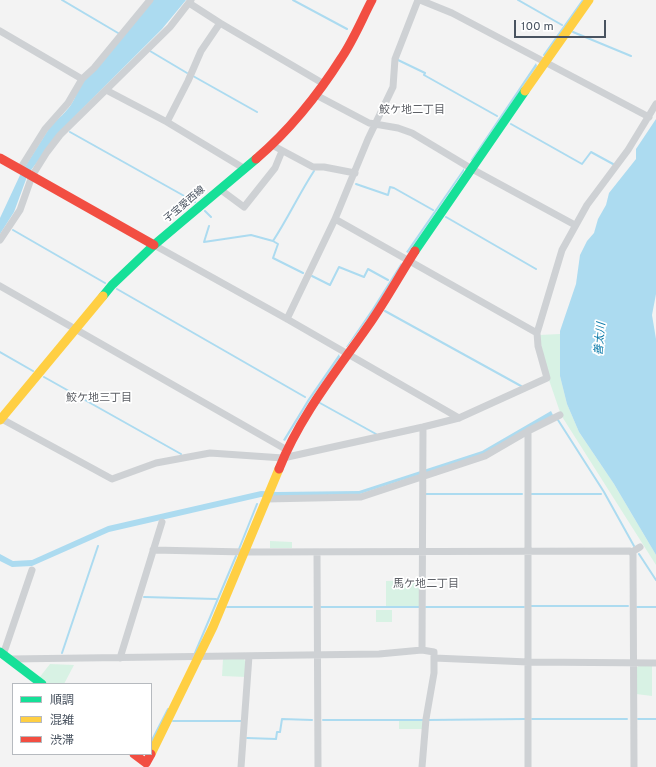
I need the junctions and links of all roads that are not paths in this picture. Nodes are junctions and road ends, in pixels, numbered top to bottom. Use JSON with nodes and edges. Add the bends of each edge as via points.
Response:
{"nodes":[{"id":1,"x":150,"y":0,"type":"edge"},
{"id":2,"x":372,"y":0,"type":"edge"},
{"id":3,"x":419,"y":0,"type":"edge"},
{"id":4,"x":589,"y":0,"type":"edge"},
{"id":5,"x":190,"y":1,"type":"edge"},
{"id":6,"x":220,"y":23,"type":"junction"},
{"id":7,"x":0,"y":31,"type":"edge"},
{"id":8,"x":544,"y":63,"type":"junction"},
{"id":9,"x":82,"y":79,"type":"junction"},
{"id":10,"x":324,"y":84,"type":"junction"},
{"id":11,"x":106,"y":90,"type":"junction"},
{"id":12,"x":316,"y":96,"type":"junction"},
{"id":13,"x":656,"y":104,"type":"edge"},
{"id":14,"x":649,"y":117,"type":"junction"},
{"id":15,"x":167,"y":122,"type":"junction"},
{"id":16,"x":375,"y":124,"type":"junction"},
{"id":17,"x":272,"y":145,"type":"junction"},
{"id":18,"x":282,"y":151,"type":"junction"},
{"id":19,"x":0,"y":158,"type":"edge"},
{"id":20,"x":20,"y":169,"type":"junction"},
{"id":21,"x":245,"y":169,"type":"junction"},
{"id":22,"x":472,"y":169,"type":"junction"},
{"id":23,"x":355,"y":173,"type":"junction"},
{"id":24,"x":31,"y":176,"type":"junction"},
{"id":25,"x":221,"y":190,"type":"junction"},
{"id":26,"x":335,"y":219,"type":"junction"},
{"id":27,"x":575,"y":225,"type":"junction"},
{"id":28,"x":0,"y":240,"type":"edge"},
{"id":29,"x":154,"y":245,"type":"junction"},
{"id":30,"x":409,"y":261,"type":"junction"},
{"id":31,"x":0,"y":286,"type":"edge"},
{"id":32,"x":288,"y":319,"type":"junction"},
{"id":33,"x":75,"y":329,"type":"junction"},
{"id":34,"x":537,"y":333,"type":"junction"},
{"id":35,"x":347,"y":354,"type":"junction"},
{"id":36,"x":560,"y":415,"type":"dead end"},
{"id":37,"x":458,"y":418,"type":"junction"},
{"id":38,"x":0,"y":419,"type":"edge"},
{"id":39,"x":423,"y":427,"type":"junction"},
{"id":40,"x":528,"y":431,"type":"junction"},
{"id":41,"x":286,"y":450,"type":"junction"},
{"id":42,"x":282,"y":458,"type":"junction"},
{"id":43,"x":422,"y":473,"type":"junction"},
{"id":44,"x":266,"y":499,"type":"junction"},
{"id":45,"x":162,"y":522,"type":"dead end"},
{"id":46,"x":640,"y":547,"type":"dead end"},
{"id":47,"x":154,"y":550,"type":"junction"},
{"id":48,"x":528,"y":550,"type":"junction"},
{"id":49,"x":422,"y":551,"type":"junction"},
{"id":50,"x":245,"y":552,"type":"junction"},
{"id":51,"x":317,"y":552,"type":"junction"},
{"id":52,"x":632,"y":552,"type":"junction"},
{"id":53,"x":32,"y":570,"type":"dead end"},
{"id":54,"x":422,"y":650,"type":"junction"},
{"id":55,"x":4,"y":655,"type":"edge"},
{"id":56,"x":318,"y":655,"type":"junction"},
{"id":57,"x":199,"y":656,"type":"junction"},
{"id":58,"x":249,"y":656,"type":"junction"},
{"id":59,"x":120,"y":658,"type":"junction"},
{"id":60,"x":434,"y":658,"type":"junction"},
{"id":61,"x":528,"y":662,"type":"junction"},
{"id":62,"x":633,"y":662,"type":"junction"},
{"id":63,"x":656,"y":663,"type":"edge"},
{"id":64,"x":41,"y":683,"type":"edge"},
{"id":65,"x":152,"y":752,"type":"edge"},
{"id":66,"x":135,"y":755,"type":"edge"},
{"id":67,"x":151,"y":755,"type":"edge"},
{"id":68,"x":148,"y":766,"type":"edge"},
{"id":69,"x":241,"y":767,"type":"edge"},
{"id":70,"x":318,"y":767,"type":"edge"},
{"id":71,"x":422,"y":767,"type":"edge"},
{"id":72,"x":528,"y":767,"type":"edge"},
{"id":73,"x":634,"y":767,"type":"edge"}],
"edges":[{"from":1,"to":9,"type":"street"},
{"from":2,"to":10,"type":"street","name":"子宝愛西線","via":[[343,56]]},
{"from":3,"to":8,"type":"street","via":[[452,13]]},
{"from":3,"to":16,"type":"street","via":[[395,59],[393,87]]},
{"from":4,"to":8,"type":"street"},
{"from":5,"to":6,"type":"street"},
{"from":5,"to":11,"type":"street","via":[[170,27]]},
{"from":6,"to":10,"type":"street"},
{"from":6,"to":15,"type":"street","via":[[201,51]]},
{"from":7,"to":9,"type":"street"},
{"from":8,"to":14,"type":"street"},
{"from":8,"to":22,"type":"street"},
{"from":9,"to":20,"type":"street","via":[[68,104],[47,126]]},
{"from":10,"to":12,"type":"street","name":"子宝愛西線"},
{"from":11,"to":15,"type":"street"},
{"from":11,"to":24,"type":"street","via":[[60,135]]},
{"from":12,"to":16,"type":"street"},
{"from":12,"to":17,"type":"street","name":"子宝愛西線"},
{"from":13,"to":14,"type":"street"},
{"from":14,"to":27,"type":"street"},
{"from":15,"to":21,"type":"street"},
{"from":16,"to":22,"type":"street","via":[[412,133]]},
{"from":16,"to":23,"type":"street"},
{"from":17,"to":18,"type":"street"},
{"from":17,"to":21,"type":"street","name":"子宝愛西線"},
{"from":18,"to":23,"type":"street","via":[[313,167]]},
{"from":18,"to":25,"type":"street","via":[[275,168],[244,207]]},
{"from":19,"to":20,"type":"street"},
{"from":20,"to":24,"type":"street"},
{"from":21,"to":25,"type":"street","name":"子宝愛西線"},
{"from":22,"to":27,"type":"street"},
{"from":22,"to":30,"type":"street"},
{"from":23,"to":26,"type":"street"},
{"from":24,"to":28,"type":"street","via":[[20,210]]},
{"from":24,"to":29,"type":"street"},
{"from":25,"to":29,"type":"street","name":"子宝愛西線"},
{"from":26,"to":30,"type":"street"},
{"from":26,"to":32,"type":"street"},
{"from":27,"to":34,"type":"street","via":[[562,250]]},
{"from":29,"to":32,"type":"street"},
{"from":29,"to":33,"type":"street","name":"子宝愛西線","via":[[112,285]]},
{"from":30,"to":34,"type":"street"},
{"from":30,"to":35,"type":"street"},
{"from":31,"to":33,"type":"street"},
{"from":32,"to":35,"type":"street"},
{"from":33,"to":38,"type":"street","name":"子宝愛西線"},
{"from":33,"to":41,"type":"street"},
{"from":34,"to":37,"type":"street","via":[[547,378]]},
{"from":35,"to":37,"type":"street"},
{"from":35,"to":41,"type":"street"},
{"from":36,"to":40,"type":"street"},
{"from":37,"to":39,"type":"street"},
{"from":38,"to":42,"type":"street","via":[[112,479],[156,463],[210,453]]},
{"from":39,"to":42,"type":"street"},
{"from":39,"to":43,"type":"street"},
{"from":40,"to":43,"type":"street","via":[[485,456]]},
{"from":40,"to":48,"type":"street"},
{"from":41,"to":42,"type":"street"},
{"from":42,"to":44,"type":"street"},
{"from":43,"to":44,"type":"street","via":[[361,497]]},
{"from":43,"to":49,"type":"street"},
{"from":44,"to":50,"type":"street"},
{"from":45,"to":47,"type":"street"},
{"from":46,"to":52,"type":"street"},
{"from":47,"to":50,"type":"street"},
{"from":47,"to":59,"type":"street"},
{"from":48,"to":49,"type":"street"},
{"from":48,"to":52,"type":"street"},
{"from":48,"to":61,"type":"street"},
{"from":49,"to":51,"type":"street"},
{"from":49,"to":54,"type":"street"},
{"from":50,"to":51,"type":"street"},
{"from":50,"to":57,"type":"street"},
{"from":51,"to":56,"type":"street"},
{"from":52,"to":62,"type":"street"},
{"from":53,"to":55,"type":"street"},
{"from":54,"to":56,"type":"street"},
{"from":54,"to":60,"type":"street","via":[[434,652]]},
{"from":55,"to":59,"type":"street"},
{"from":55,"to":64,"type":"street"},
{"from":56,"to":58,"type":"street"},
{"from":56,"to":70,"type":"street"},
{"from":57,"to":58,"type":"street"},
{"from":57,"to":59,"type":"street"},
{"from":57,"to":65,"type":"street"},
{"from":58,"to":69,"type":"street"},
{"from":60,"to":61,"type":"street"},
{"from":60,"to":71,"type":"street"},
{"from":61,"to":62,"type":"street"},
{"from":61,"to":72,"type":"street"},
{"from":62,"to":63,"type":"street"},
{"from":62,"to":73,"type":"street"},
{"from":66,"to":68,"type":"street"},
{"from":67,"to":68,"type":"street"}]}
